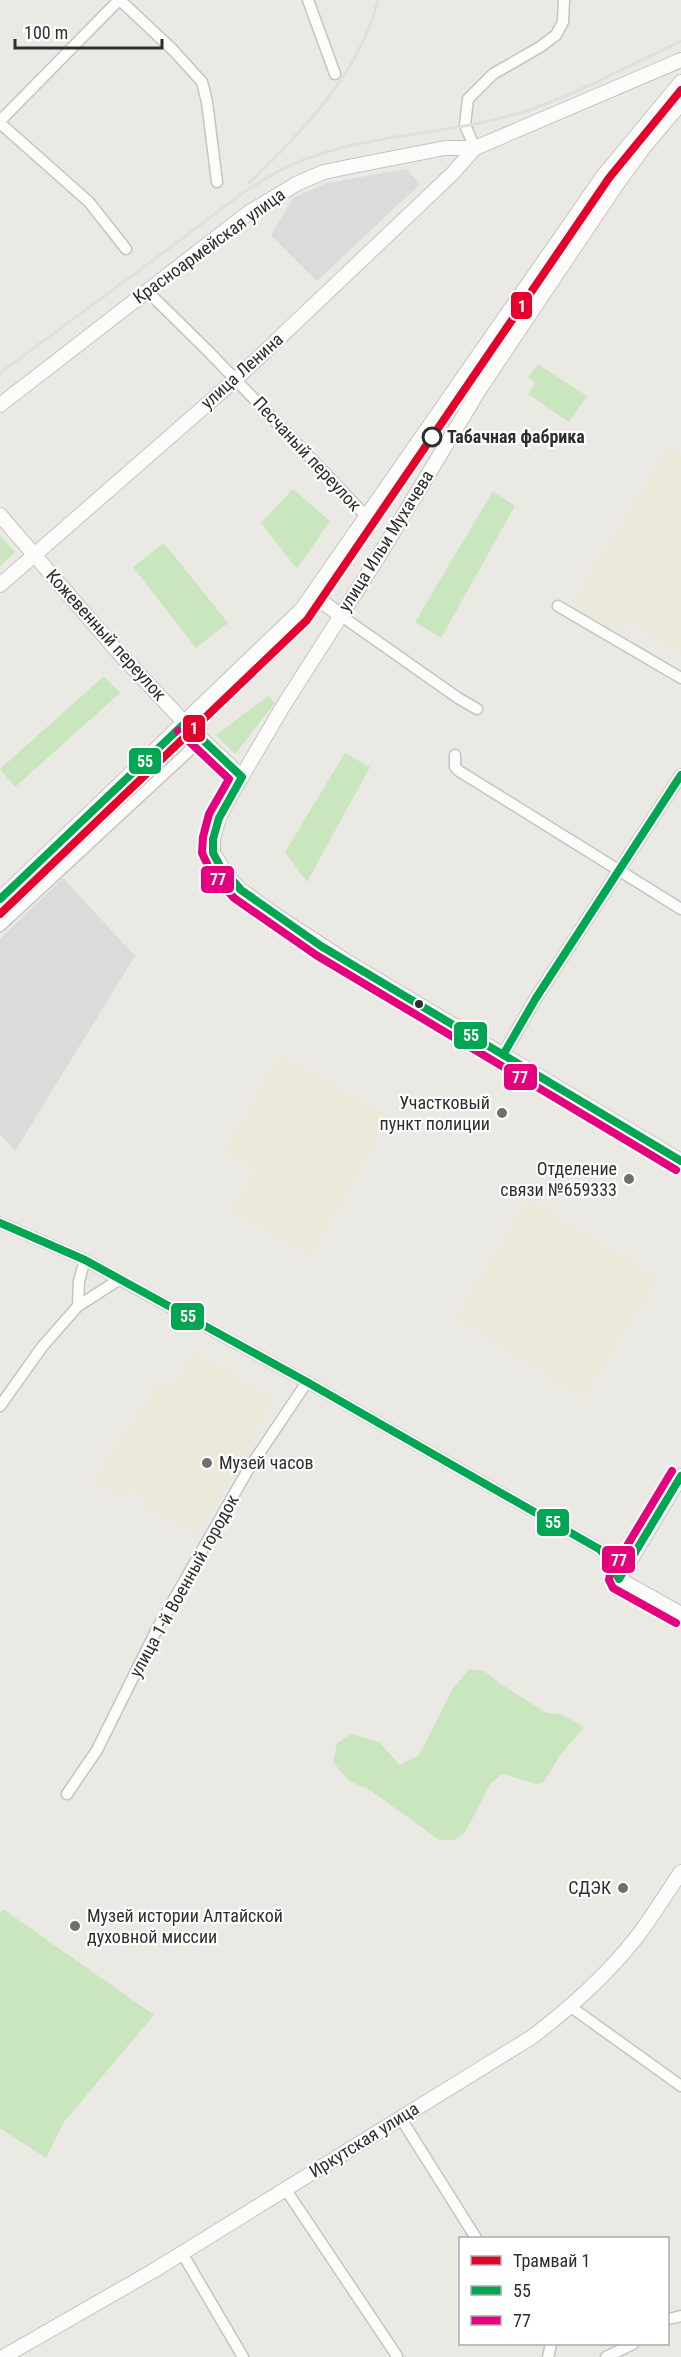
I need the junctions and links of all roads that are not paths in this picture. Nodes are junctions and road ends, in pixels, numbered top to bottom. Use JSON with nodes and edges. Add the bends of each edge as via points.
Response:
{"nodes":[{"id":1,"x":119,"y":0,"type":"edge"},
{"id":2,"x":308,"y":0,"type":"edge"},
{"id":3,"x":564,"y":0,"type":"edge"},
{"id":4,"x":681,"y":60,"type":"edge"},
{"id":5,"x":335,"y":74,"type":"dead end"},
{"id":6,"x":681,"y":82,"type":"edge"},
{"id":7,"x":681,"y":103,"type":"edge"},
{"id":8,"x":0,"y":122,"type":"edge"},
{"id":9,"x":475,"y":148,"type":"junction"},
{"id":10,"x":217,"y":182,"type":"dead end"},
{"id":11,"x":565,"y":231,"type":"junction"},
{"id":12,"x":580,"y":240,"type":"junction"},
{"id":13,"x":126,"y":249,"type":"dead end"},
{"id":14,"x":146,"y":290,"type":"junction"},
{"id":15,"x":236,"y":379,"type":"junction"},
{"id":16,"x":0,"y":405,"type":"edge"},
{"id":17,"x":0,"y":515,"type":"edge"},
{"id":18,"x":366,"y":516,"type":"junction"},
{"id":19,"x":35,"y":555,"type":"junction"},
{"id":20,"x":0,"y":585,"type":"edge"},
{"id":21,"x":313,"y":596,"type":"junction"},
{"id":22,"x":558,"y":606,"type":"dead end"},
{"id":23,"x":340,"y":615,"type":"junction"},
{"id":24,"x":681,"y":678,"type":"edge"},
{"id":25,"x":477,"y":709,"type":"dead end"},
{"id":26,"x":185,"y":723,"type":"junction"},
{"id":27,"x":202,"y":738,"type":"junction"},
{"id":28,"x":455,"y":755,"type":"dead end"},
{"id":29,"x":681,"y":775,"type":"edge"},
{"id":30,"x":242,"y":777,"type":"junction"},
{"id":31,"x":618,"y":871,"type":"junction"},
{"id":32,"x":0,"y":899,"type":"edge"},
{"id":33,"x":681,"y":909,"type":"edge"},
{"id":34,"x":0,"y":926,"type":"edge"},
{"id":35,"x":502,"y":1054,"type":"junction"},
{"id":36,"x":681,"y":1161,"type":"edge"},
{"id":37,"x":0,"y":1223,"type":"edge"},
{"id":38,"x":85,"y":1260,"type":"junction"},
{"id":39,"x":120,"y":1279,"type":"junction"},
{"id":40,"x":78,"y":1306,"type":"junction"},
{"id":41,"x":308,"y":1382,"type":"junction"},
{"id":42,"x":0,"y":1406,"type":"edge"},
{"id":43,"x":681,"y":1476,"type":"edge"},
{"id":44,"x":619,"y":1579,"type":"junction"},
{"id":45,"x":681,"y":1614,"type":"edge"},
{"id":46,"x":68,"y":1794,"type":"dead end"},
{"id":47,"x":681,"y":1872,"type":"edge"},
{"id":48,"x":571,"y":2007,"type":"junction"},
{"id":49,"x":681,"y":2086,"type":"edge"},
{"id":50,"x":400,"y":2117,"type":"junction"},
{"id":51,"x":286,"y":2190,"type":"junction"},
{"id":52,"x":475,"y":2237,"type":"edge"},
{"id":53,"x":182,"y":2253,"type":"junction"},
{"id":54,"x":629,"y":2345,"type":"edge"},
{"id":55,"x":397,"y":2356,"type":"edge"},
{"id":56,"x":3,"y":2357,"type":"edge"},
{"id":57,"x":243,"y":2357,"type":"edge"},
{"id":58,"x":606,"y":2357,"type":"edge"}],
"edges":[{"from":1,"to":8,"type":"street"},
{"from":1,"to":10,"type":"street","via":[[202,82]]},
{"from":2,"to":5,"type":"street"},
{"from":3,"to":9,"type":"street","via":[[561,30],[493,75],[468,99],[465,125]]},
{"from":4,"to":9,"type":"main road","name":"Красноармейская улица"},
{"from":6,"to":11,"type":"main road","name":"улица Ильи Мухачева","via":[[604,175]]},
{"from":7,"to":12,"type":"main road","name":"улица Ильи Мухачева","via":[[644,147]]},
{"from":8,"to":13,"type":"street","via":[[89,202]]},
{"from":9,"to":14,"type":"main road","name":"Красноармейская улица","via":[[445,148],[348,166],[298,183],[248,213]]},
{"from":9,"to":15,"type":"main road","name":"улица Ленина"},
{"from":11,"to":12,"type":"main road"},
{"from":11,"to":18,"type":"main road","name":"улица Ильи Мухачева"},
{"from":12,"to":23,"type":"main road","name":"улица Ильи Мухачева","via":[[481,387]]},
{"from":14,"to":15,"type":"street","name":"Песчаный переулок"},
{"from":14,"to":16,"type":"main road","name":"Красноармейская улица"},
{"from":15,"to":18,"type":"street","name":"Песчаный переулок"},
{"from":15,"to":19,"type":"main road","name":"улица Ленина"},
{"from":17,"to":19,"type":"main road","name":"Кожевенный переулок"},
{"from":18,"to":21,"type":"main road","name":"улица Ильи Мухачева"},
{"from":19,"to":20,"type":"main road","name":"улица Ленина"},
{"from":19,"to":26,"type":"main road","name":"Кожевенный переулок"},
{"from":21,"to":23,"type":"main road"},
{"from":21,"to":26,"type":"main road","name":"улица Ильи Мухачева"},
{"from":22,"to":24,"type":"street"},
{"from":23,"to":25,"type":"street"},
{"from":23,"to":30,"type":"main road","name":"улица Ильи Мухачева"},
{"from":26,"to":27,"type":"main road","name":"Кожевенный переулок"},
{"from":26,"to":32,"type":"main road","name":"улица Ильи Мухачева"},
{"from":27,"to":30,"type":"main road","name":"Кожевенный переулок"},
{"from":27,"to":34,"type":"street"},
{"from":28,"to":31,"type":"street","via":[[459,771]]},
{"from":29,"to":31,"type":"street"},
{"from":30,"to":35,"type":"main road","name":"улица Ильи Мухачева","via":[[219,818],[213,839],[213,853],[220,866],[241,890],[321,946]]},
{"from":31,"to":33,"type":"street"},
{"from":31,"to":35,"type":"street"},
{"from":35,"to":36,"type":"main road"},
{"from":37,"to":38,"type":"street"},
{"from":38,"to":39,"type":"street"},
{"from":38,"to":40,"type":"street"},
{"from":39,"to":40,"type":"street"},
{"from":39,"to":41,"type":"street"},
{"from":40,"to":42,"type":"street","via":[[42,1347]]},
{"from":41,"to":44,"type":"street","via":[[599,1549]]},
{"from":41,"to":46,"type":"street","name":"улица 1-й Военный городок","via":[[248,1470],[157,1629],[97,1750]]},
{"from":43,"to":44,"type":"main road"},
{"from":44,"to":45,"type":"main road"},
{"from":47,"to":48,"type":"main road","name":"Иркутская улица","via":[[635,1940]]},
{"from":48,"to":49,"type":"street"},
{"from":48,"to":50,"type":"main road","name":"Иркутская улица","via":[[532,2037]]},
{"from":50,"to":51,"type":"main road","name":"Иркутская улица"},
{"from":50,"to":52,"type":"street"},
{"from":51,"to":53,"type":"main road","name":"Иркутская улица"},
{"from":51,"to":55,"type":"street"},
{"from":53,"to":56,"type":"main road","name":"Иркутская улица"},
{"from":53,"to":57,"type":"street"},
{"from":54,"to":58,"type":"street"}]}
